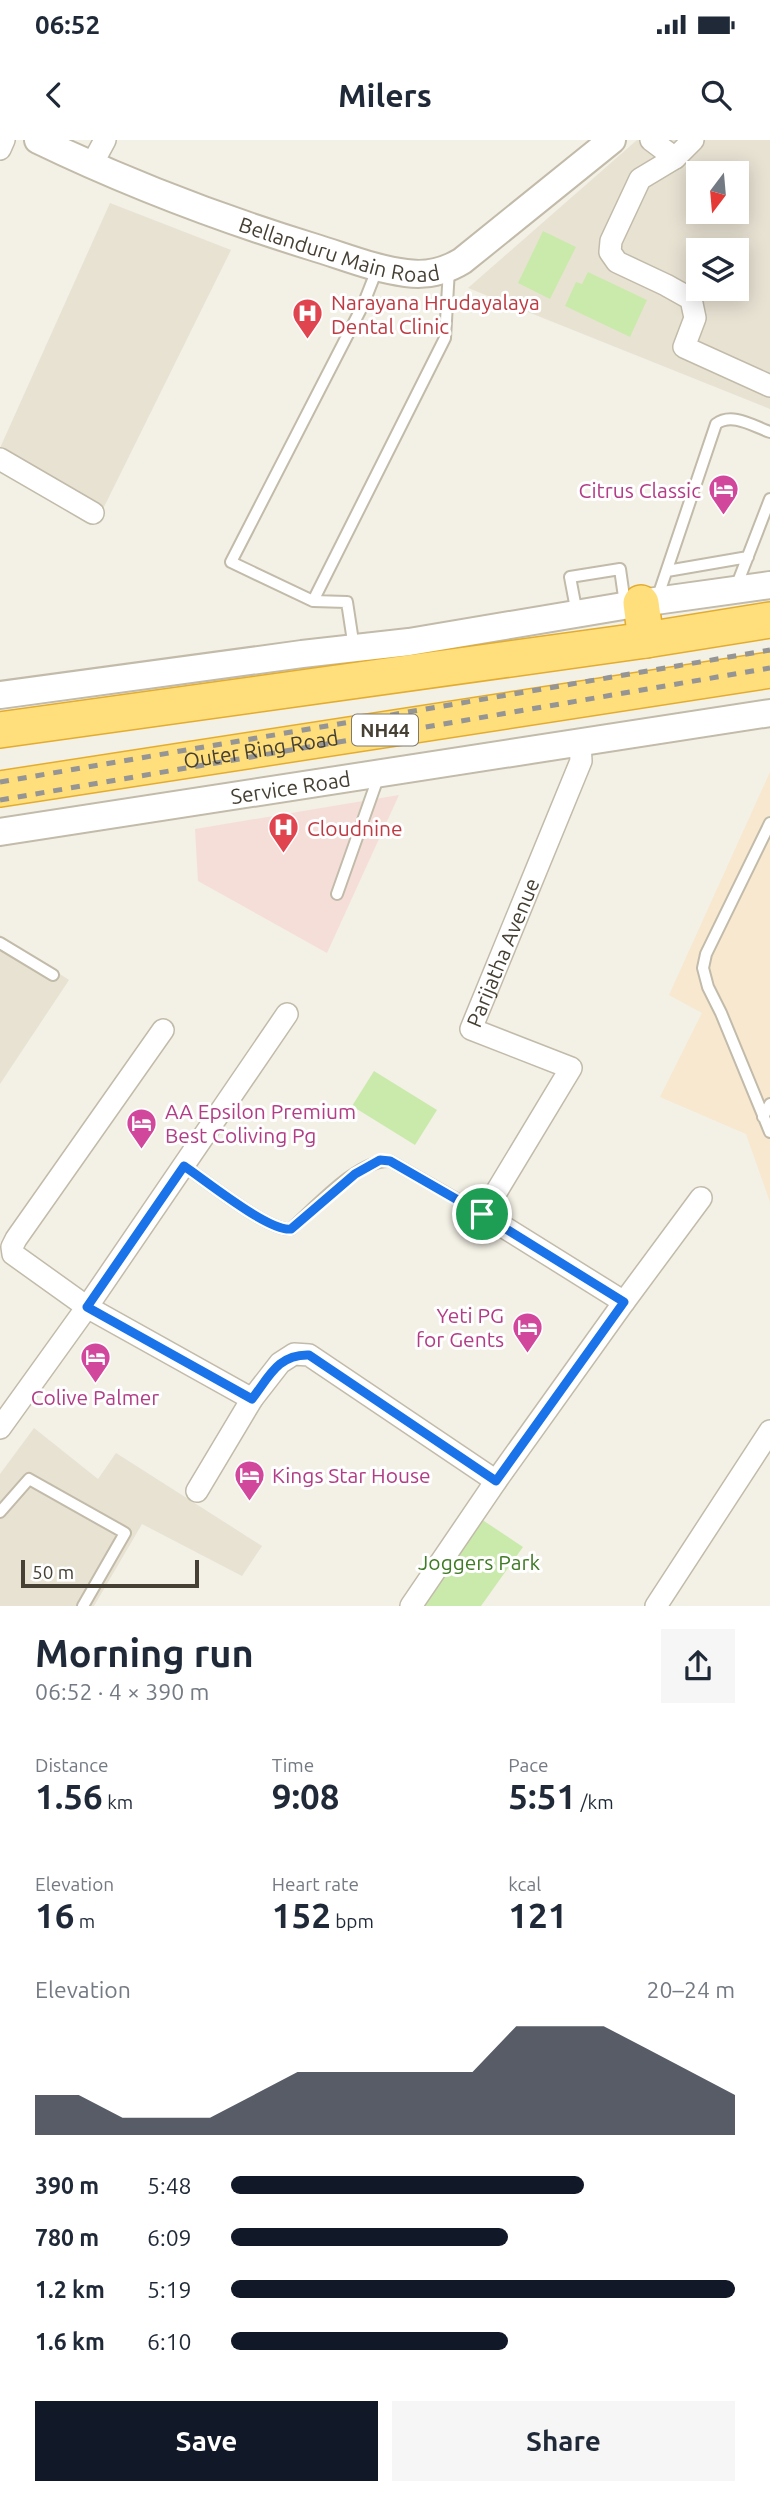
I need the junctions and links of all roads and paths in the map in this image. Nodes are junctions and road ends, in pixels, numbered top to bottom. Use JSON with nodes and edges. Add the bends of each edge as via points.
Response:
{"nodes":[{"id":1,"x":4,"y":140,"type":"edge"},
{"id":2,"x":38,"y":140,"type":"edge"},
{"id":3,"x":105,"y":140,"type":"edge"},
{"id":4,"x":612,"y":140,"type":"edge"},
{"id":5,"x":651,"y":140,"type":"edge"},
{"id":6,"x":693,"y":140,"type":"edge"},
{"id":7,"x":0,"y":149,"type":"edge"},
{"id":8,"x":675,"y":158,"type":"junction"},
{"id":9,"x":91,"y":166,"type":"junction"},
{"id":10,"x":378,"y":267,"type":"junction"},
{"id":11,"x":449,"y":269,"type":"junction"},
{"id":12,"x":770,"y":387,"type":"edge"},
{"id":13,"x":770,"y":432,"type":"edge"},
{"id":14,"x":0,"y":459,"type":"edge"},
{"id":15,"x":770,"y":499,"type":"edge"},
{"id":16,"x":93,"y":513,"type":"dead end"},
{"id":17,"x":748,"y":557,"type":"junction"},
{"id":18,"x":667,"y":571,"type":"junction"},
{"id":19,"x":770,"y":585,"type":"edge"},
{"id":20,"x":735,"y":590,"type":"junction"},
{"id":21,"x":313,"y":601,"type":"junction"},
{"id":22,"x":641,"y":603,"type":"junction"},
{"id":23,"x":577,"y":614,"type":"junction"},
{"id":24,"x":770,"y":620,"type":"edge"},
{"id":25,"x":646,"y":640,"type":"junction"},
{"id":26,"x":354,"y":648,"type":"junction"},
{"id":27,"x":770,"y":670,"type":"edge"},
{"id":28,"x":0,"y":695,"type":"edge"},
{"id":29,"x":770,"y":713,"type":"edge"},
{"id":30,"x":0,"y":730,"type":"edge"},
{"id":31,"x":580,"y":742,"type":"junction"},
{"id":32,"x":379,"y":775,"type":"junction"},
{"id":33,"x":0,"y":789,"type":"edge"},
{"id":34,"x":770,"y":823,"type":"edge"},
{"id":35,"x":0,"y":832,"type":"edge"},
{"id":36,"x":337,"y":894,"type":"dead end"},
{"id":37,"x":0,"y":943,"type":"edge"},
{"id":38,"x":53,"y":975,"type":"dead end"},
{"id":39,"x":288,"y":1014,"type":"dead end"},
{"id":40,"x":163,"y":1030,"type":"dead end"},
{"id":41,"x":770,"y":1104,"type":"edge"},
{"id":42,"x":763,"y":1117,"type":"junction"},
{"id":43,"x":770,"y":1132,"type":"edge"},
{"id":44,"x":184,"y":1166,"type":"junction"},
{"id":45,"x":701,"y":1198,"type":"dead end"},
{"id":46,"x":482,"y":1214,"type":"junction"},
{"id":47,"x":624,"y":1302,"type":"junction"},
{"id":48,"x":87,"y":1307,"type":"junction"},
{"id":49,"x":252,"y":1399,"type":"junction"},
{"id":50,"x":0,"y":1427,"type":"edge"},
{"id":51,"x":770,"y":1430,"type":"edge"},
{"id":52,"x":496,"y":1481,"type":"junction"},
{"id":53,"x":197,"y":1491,"type":"dead end"},
{"id":54,"x":0,"y":1512,"type":"edge"},
{"id":55,"x":83,"y":1606,"type":"edge"},
{"id":56,"x":411,"y":1606,"type":"edge"},
{"id":57,"x":656,"y":1606,"type":"edge"}],
"edges":[{"from":1,"to":7,"type":"street"},
{"from":2,"to":9,"type":"street","name":"Bellanduru Main Road"},
{"from":3,"to":9,"type":"street"},
{"from":4,"to":11,"type":"street","name":"Bellanduru Main Road"},
{"from":5,"to":8,"type":"street"},
{"from":6,"to":8,"type":"street"},
{"from":8,"to":12,"type":"street","via":[[640,179],[610,252],[617,262],[691,299],[695,318],[684,347]]},
{"from":9,"to":10,"type":"street","name":"Bellanduru Main Road","via":[[244,225]]},
{"from":10,"to":11,"type":"street","name":"Bellanduru Main Road","via":[[406,274]]},
{"from":10,"to":21,"type":"lane","via":[[363,306],[231,562]]},
{"from":11,"to":21,"type":"lane","via":[[445,338]]},
{"from":13,"to":18,"type":"lane","via":[[732,418],[716,424]]},
{"from":14,"to":16,"type":"street"},
{"from":15,"to":17,"type":"lane"},
{"from":17,"to":18,"type":"lane"},
{"from":17,"to":20,"type":"lane"},
{"from":18,"to":22,"type":"lane"},
{"from":19,"to":20,"type":"street"},
{"from":20,"to":22,"type":"street"},
{"from":21,"to":26,"type":"lane","via":[[347,602]]},
{"from":22,"to":23,"type":"street"},
{"from":22,"to":23,"type":"lane","via":[[620,569],[570,577]]},
{"from":22,"to":25,"type":"highway"},
{"from":23,"to":26,"type":"street"},
{"from":24,"to":25,"type":"highway"},
{"from":25,"to":30,"type":"highway"},
{"from":26,"to":28,"type":"street"},
{"from":27,"to":33,"type":"highway","name":"Outer Ring Road","number":"NH44"},
{"from":29,"to":31,"type":"street","name":"Service Road"},
{"from":31,"to":32,"type":"street","name":"Service Road"},
{"from":31,"to":46,"type":"street","name":"Parijatha Avenue","via":[[581,761],[471,1029],[571,1069]]},
{"from":32,"to":35,"type":"street","name":"Service Road"},
{"from":32,"to":36,"type":"lane"},
{"from":34,"to":42,"type":"lane","via":[[702,968]]},
{"from":37,"to":38,"type":"lane"},
{"from":39,"to":44,"type":"street"},
{"from":40,"to":48,"type":"street","via":[[12,1247],[13,1254]]},
{"from":41,"to":42,"type":"lane"},
{"from":42,"to":43,"type":"lane"},
{"from":44,"to":46,"type":"lane","via":[[261,1219],[286,1230],[355,1174],[380,1160],[390,1161]]},
{"from":44,"to":48,"type":"street"},
{"from":45,"to":47,"type":"street"},
{"from":46,"to":47,"type":"street"},
{"from":47,"to":52,"type":"street"},
{"from":48,"to":49,"type":"street"},
{"from":48,"to":50,"type":"street"},
{"from":49,"to":52,"type":"street","via":[[280,1363],[294,1354],[309,1355]]},
{"from":49,"to":53,"type":"street"},
{"from":51,"to":57,"type":"street"},
{"from":52,"to":56,"type":"street"},
{"from":54,"to":55,"type":"lane","via":[[29,1479],[125,1533]]}]}
